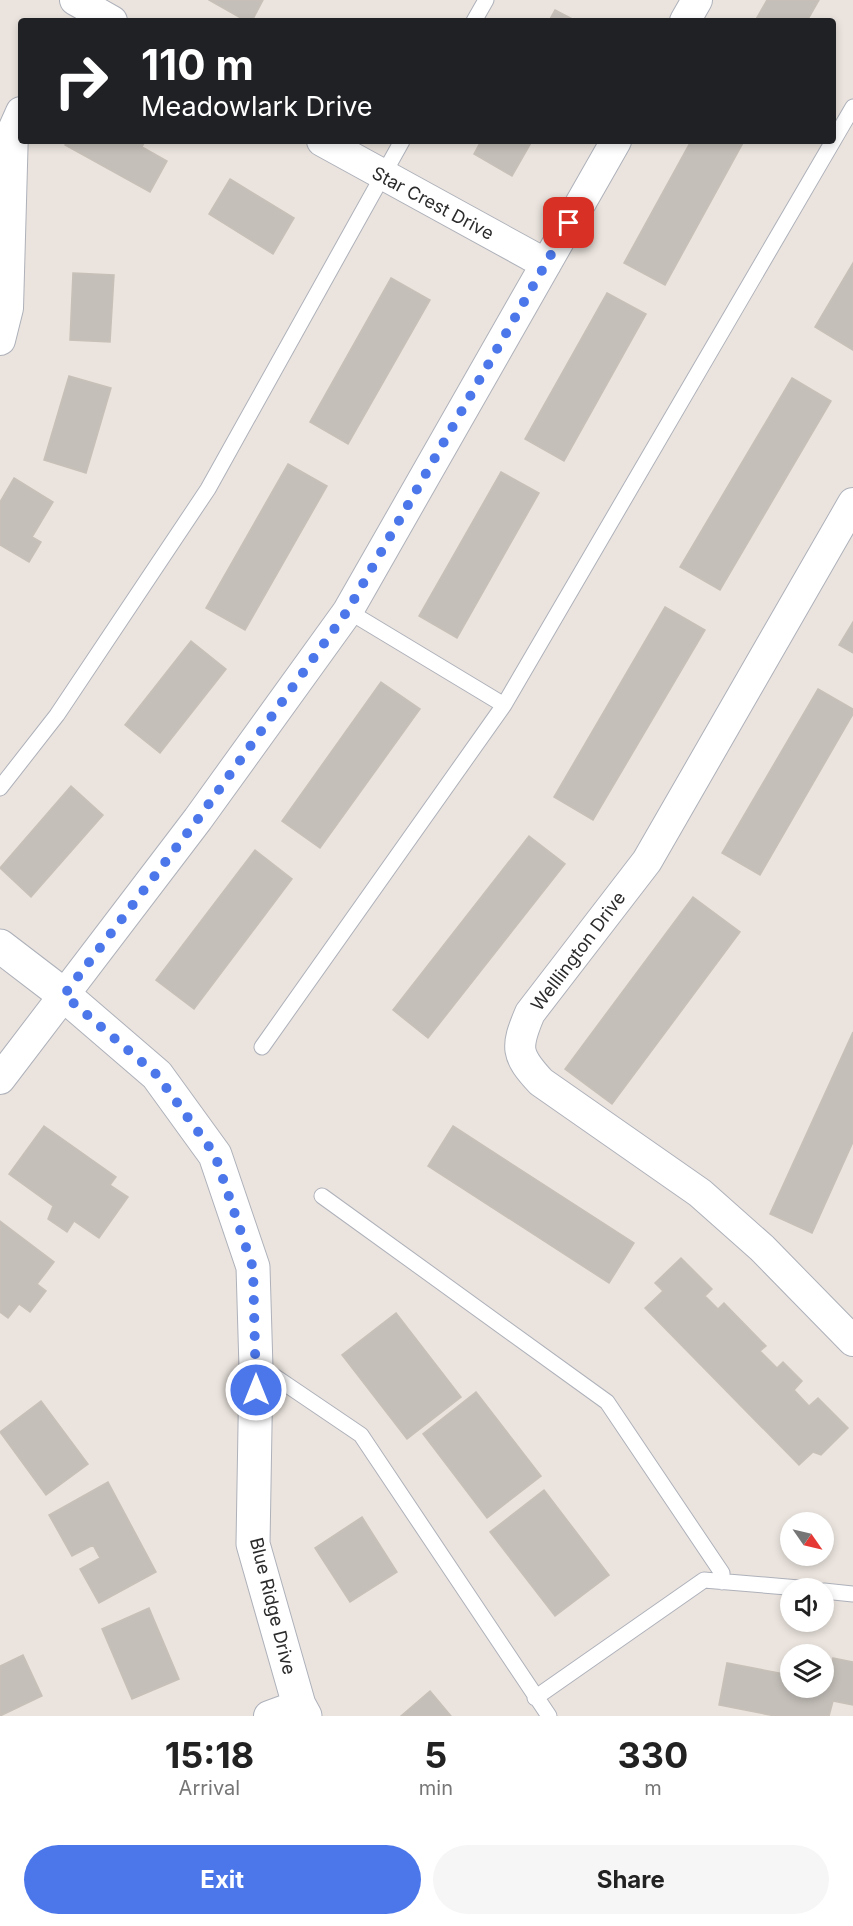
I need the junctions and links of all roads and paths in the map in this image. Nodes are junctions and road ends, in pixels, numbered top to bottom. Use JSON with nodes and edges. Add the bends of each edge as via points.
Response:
{"nodes":[{"id":1,"x":70,"y":0,"type":"edge"},
{"id":2,"x":75,"y":0,"type":"edge"},
{"id":3,"x":486,"y":0,"type":"edge"},
{"id":4,"x":697,"y":0,"type":"edge"},
{"id":5,"x":61,"y":18,"type":"edge"},
{"id":6,"x":107,"y":18,"type":"edge"},
{"id":7,"x":476,"y":18,"type":"edge"},
{"id":8,"x":687,"y":18,"type":"edge"},
{"id":9,"x":853,"y":107,"type":"edge"},
{"id":10,"x":18,"y":119,"type":"edge"},
{"id":11,"x":836,"y":136,"type":"edge"},
{"id":12,"x":327,"y":144,"type":"edge"},
{"id":13,"x":400,"y":144,"type":"edge"},
{"id":14,"x":614,"y":144,"type":"edge"},
{"id":15,"x":831,"y":144,"type":"edge"},
{"id":16,"x":381,"y":175,"type":"junction"},
{"id":17,"x":546,"y":264,"type":"junction"},
{"id":18,"x":0,"y":340,"type":"edge"},
{"id":19,"x":853,"y":503,"type":"edge"},
{"id":20,"x":348,"y":610,"type":"junction"},
{"id":21,"x":504,"y":705,"type":"junction"},
{"id":22,"x":0,"y":788,"type":"edge"},
{"id":23,"x":0,"y":946,"type":"edge"},
{"id":24,"x":64,"y":995,"type":"junction"},
{"id":25,"x":262,"y":1047,"type":"dead end"},
{"id":26,"x":0,"y":1079,"type":"edge"},
{"id":27,"x":322,"y":1196,"type":"dead end"},
{"id":28,"x":852,"y":1336,"type":"edge"},
{"id":29,"x":256,"y":1368,"type":"junction"},
{"id":30,"x":722,"y":1582,"type":"junction"},
{"id":31,"x":780,"y":1587,"type":"edge"},
{"id":32,"x":834,"y":1592,"type":"edge"},
{"id":33,"x":853,"y":1594,"type":"edge"},
{"id":34,"x":535,"y":1698,"type":"junction"},
{"id":35,"x":302,"y":1711,"type":"edge"},
{"id":36,"x":269,"y":1716,"type":"edge"},
{"id":37,"x":549,"y":1716,"type":"edge"}],
"edges":[{"from":1,"to":5,"type":"street"},
{"from":2,"to":6,"type":"street"},
{"from":3,"to":7,"type":"lane"},
{"from":4,"to":8,"type":"street"},
{"from":9,"to":11,"type":"lane"},
{"from":10,"to":18,"type":"street","via":[[13,130],[8,308]]},
{"from":12,"to":16,"type":"street","name":"Star Crest Drive"},
{"from":13,"to":16,"type":"lane"},
{"from":14,"to":17,"type":"street"},
{"from":15,"to":21,"type":"lane"},
{"from":16,"to":17,"type":"street","name":"Star Crest Drive"},
{"from":16,"to":22,"type":"lane","via":[[208,489],[57,716]]},
{"from":17,"to":20,"type":"street"},
{"from":19,"to":28,"type":"street","name":"Welllington Drive","via":[[647,861],[530,1013],[520,1045],[523,1062],[542,1082],[700,1193]]},
{"from":20,"to":21,"type":"lane"},
{"from":20,"to":24,"type":"street","via":[[198,819]]},
{"from":21,"to":25,"type":"lane"},
{"from":23,"to":24,"type":"street","name":"Blue Ridge Drive"},
{"from":24,"to":26,"type":"street"},
{"from":24,"to":29,"type":"street","name":"Blue Ridge Drive","via":[[157,1075],[215,1155],[253,1268]]},
{"from":27,"to":30,"type":"lane","via":[[607,1402],[722,1573]]},
{"from":29,"to":34,"type":"lane","via":[[361,1434]]},
{"from":29,"to":35,"type":"street","name":"Blue Ridge Drive","via":[[253,1544]]},
{"from":30,"to":31,"type":"lane"},
{"from":30,"to":34,"type":"lane","via":[[704,1580]]},
{"from":32,"to":33,"type":"lane"},
{"from":34,"to":37,"type":"lane"},
{"from":35,"to":36,"type":"street"}]}
